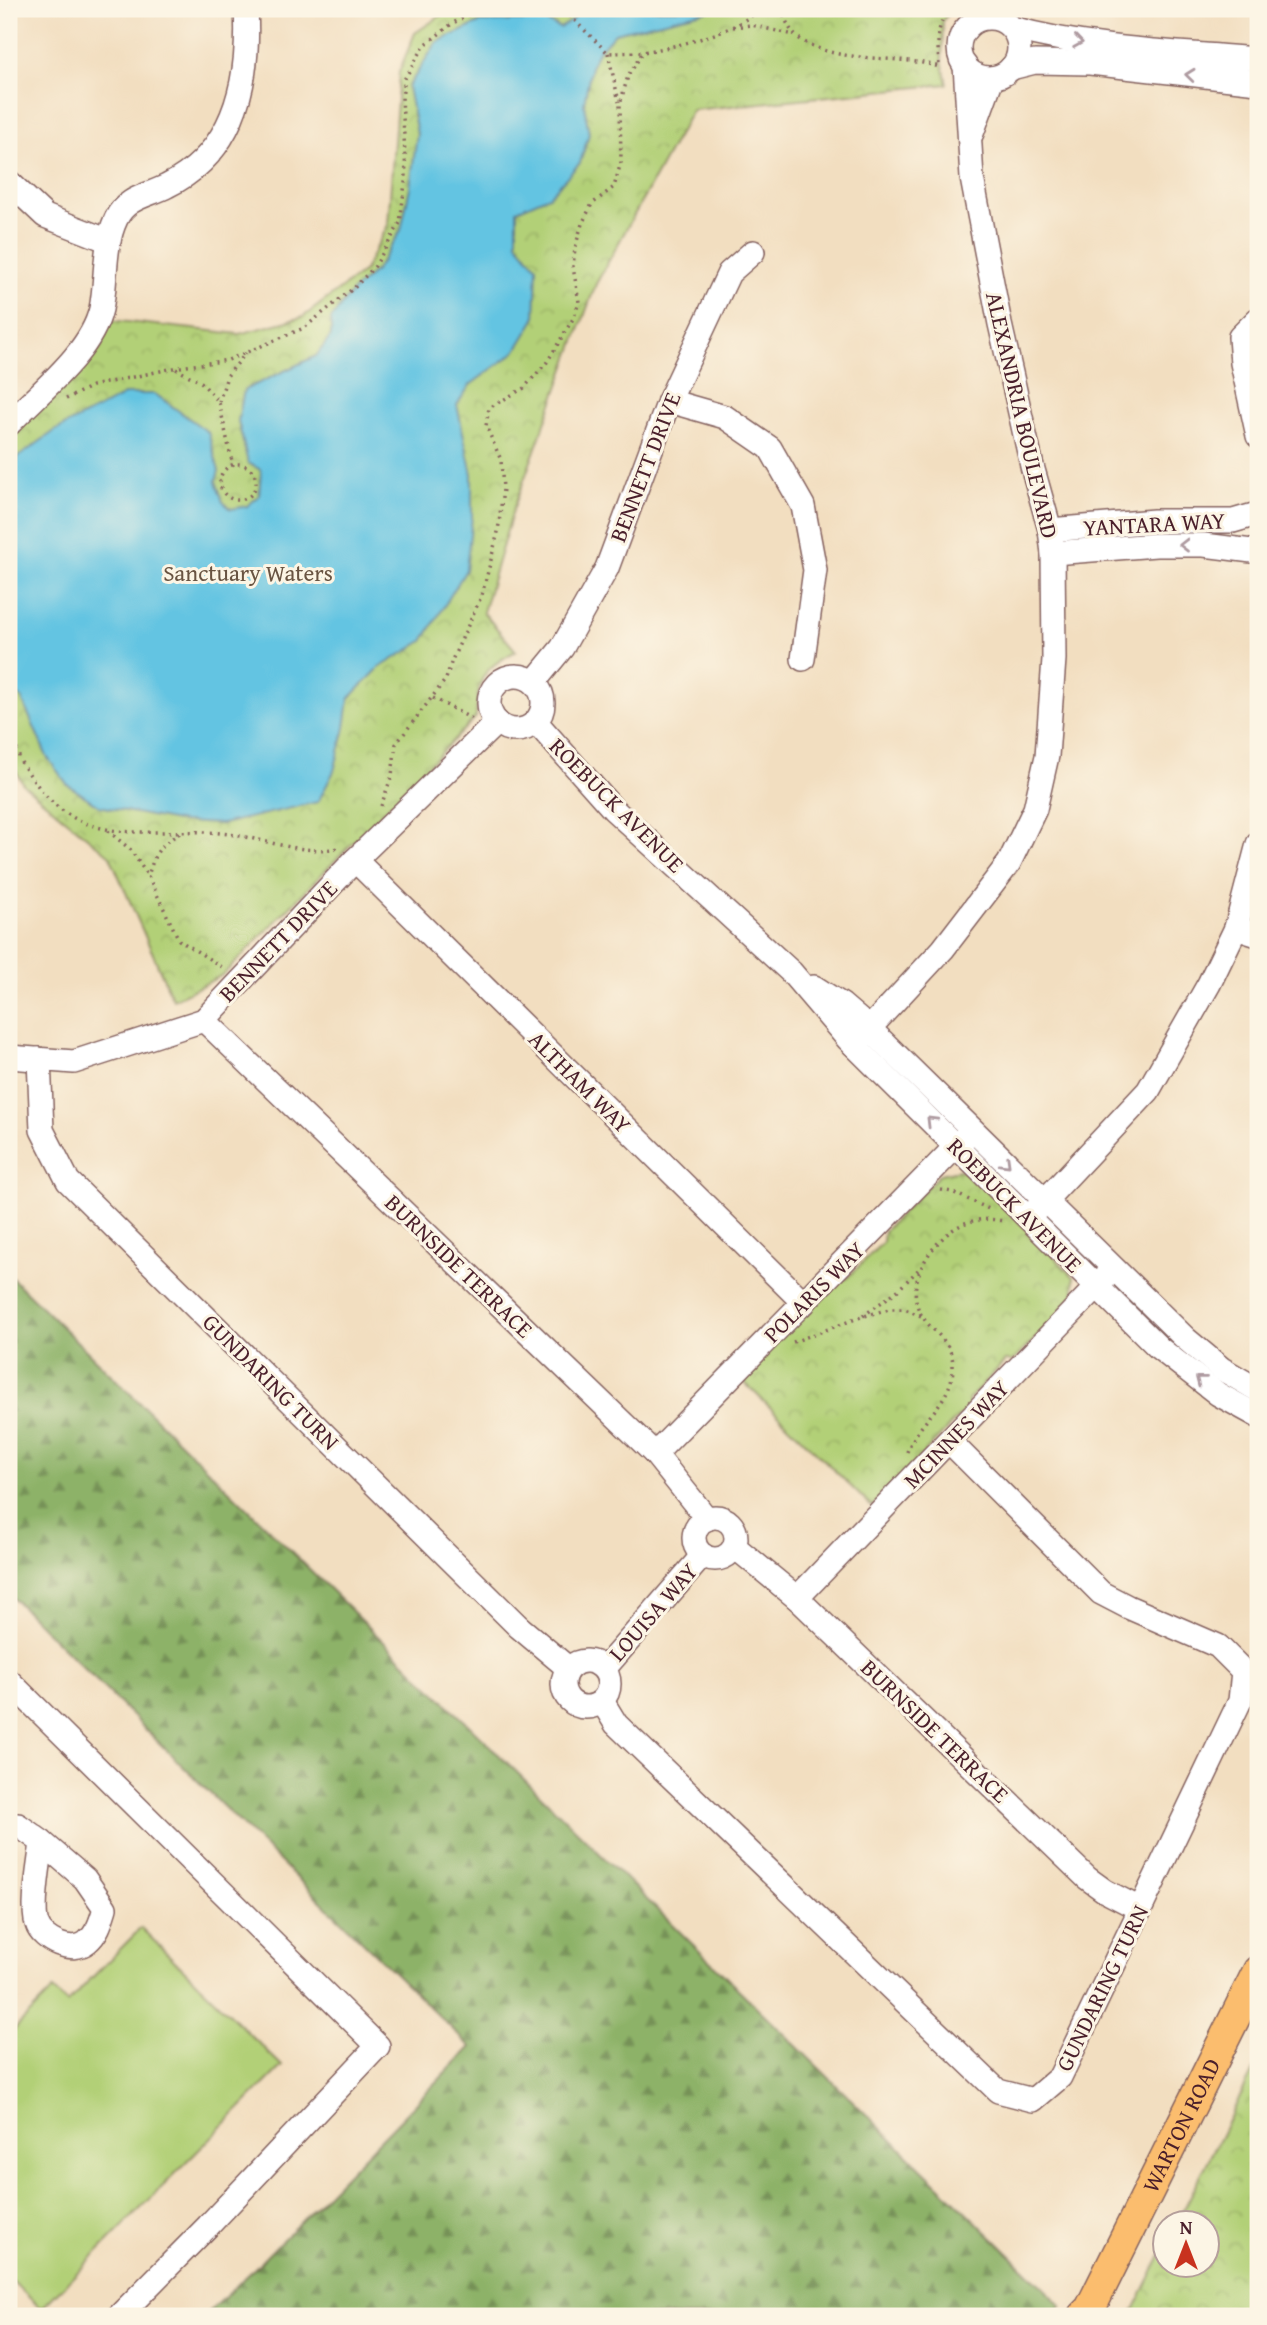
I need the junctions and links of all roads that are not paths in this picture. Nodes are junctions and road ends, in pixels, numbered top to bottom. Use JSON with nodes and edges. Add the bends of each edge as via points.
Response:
{"nodes":[{"id":1,"x":246,"y":9,"type":"edge"},
{"id":2,"x":970,"y":17,"type":"edge"},
{"id":3,"x":1005,"y":19,"type":"edge"},
{"id":4,"x":1258,"y":58,"type":"edge"},
{"id":5,"x":1142,"y":59,"type":"junction"},
{"id":6,"x":965,"y":65,"type":"junction"},
{"id":7,"x":1002,"y":73,"type":"junction"},
{"id":8,"x":1258,"y":82,"type":"edge"},
{"id":9,"x":969,"y":142,"type":"junction"},
{"id":10,"x":9,"y":182,"type":"edge"},
{"id":11,"x":109,"y":241,"type":"junction"},
{"id":12,"x":753,"y":252,"type":"dead end"},
{"id":13,"x":1258,"y":319,"type":"edge"},
{"id":14,"x":669,"y":401,"type":"junction"},
{"id":15,"x":9,"y":424,"type":"edge"},
{"id":16,"x":1258,"y":436,"type":"edge"},
{"id":17,"x":1258,"y":513,"type":"edge"},
{"id":18,"x":1050,"y":530,"type":"junction"},
{"id":19,"x":1053,"y":553,"type":"junction"},
{"id":20,"x":1255,"y":555,"type":"edge"},
{"id":21,"x":803,"y":659,"type":"dead end"},
{"id":22,"x":534,"y":682,"type":"junction"},
{"id":23,"x":536,"y":722,"type":"junction"},
{"id":24,"x":492,"y":727,"type":"junction"},
{"id":25,"x":1258,"y":844,"type":"edge"},
{"id":26,"x":351,"y":852,"type":"junction"},
{"id":27,"x":1236,"y":928,"type":"junction"},
{"id":28,"x":1258,"y":935,"type":"edge"},
{"id":29,"x":204,"y":1020,"type":"junction"},
{"id":30,"x":862,"y":1037,"type":"junction"},
{"id":31,"x":9,"y":1057,"type":"edge"},
{"id":32,"x":39,"y":1059,"type":"junction"},
{"id":33,"x":964,"y":1138,"type":"junction"},
{"id":34,"x":1044,"y":1200,"type":"junction"},
{"id":35,"x":1019,"y":1220,"type":"junction"},
{"id":36,"x":1114,"y":1269,"type":"junction"},
{"id":37,"x":1097,"y":1286,"type":"junction"},
{"id":38,"x":804,"y":1303,"type":"junction"},
{"id":39,"x":1247,"y":1393,"type":"edge"},
{"id":40,"x":1258,"y":1416,"type":"edge"},
{"id":41,"x":950,"y":1441,"type":"junction"},
{"id":42,"x":655,"y":1454,"type":"junction"},
{"id":43,"x":707,"y":1519,"type":"junction"},
{"id":44,"x":735,"y":1547,"type":"junction"},
{"id":45,"x":703,"y":1555,"type":"junction"},
{"id":46,"x":797,"y":1598,"type":"junction"},
{"id":47,"x":568,"y":1668,"type":"junction"},
{"id":48,"x":604,"y":1669,"type":"junction"},
{"id":49,"x":9,"y":1681,"type":"edge"},
{"id":50,"x":602,"y":1702,"type":"junction"},
{"id":51,"x":9,"y":1826,"type":"edge"},
{"id":52,"x":42,"y":1842,"type":"dead end"},
{"id":53,"x":1140,"y":1909,"type":"junction"},
{"id":54,"x":1258,"y":1971,"type":"edge"},
{"id":55,"x":119,"y":2316,"type":"edge"},
{"id":56,"x":1083,"y":2316,"type":"edge"}],
"edges":[{"from":1,"to":11,"type":"street","via":[[244,81],[229,128],[194,172],[131,200],[116,218]]},
{"from":2,"to":3,"type":"street","name":"ALEXANDRIA BOULEVARD"},
{"from":2,"to":6,"type":"street","name":"ALEXANDRIA BOULEVARD","via":[[959,45]]},
{"from":3,"to":5,"type":"street","one_way":true,"via":[[1046,37]]},
{"from":3,"to":7,"type":"street","name":"ALEXANDRIA BOULEVARD","via":[[1017,37],[1019,50],[1017,60]]},
{"from":4,"to":5,"type":"street"},
{"from":5,"to":7,"type":"street","via":[[1090,64],[1035,62]]},
{"from":8,"to":5,"type":"street","one_way":true},
{"from":6,"to":7,"type":"street","via":[[982,77]]},
{"from":6,"to":9,"type":"street","name":"ALEXANDRIA BOULEVARD"},
{"from":7,"to":9,"type":"street","name":"ALEXANDRIA BOULEVARD"},
{"from":9,"to":18,"type":"street","name":"ALEXANDRIA BOULEVARD","via":[[999,324]]},
{"from":10,"to":11,"type":"street","via":[[45,216]]},
{"from":11,"to":15,"type":"street","via":[[100,311],[83,348]]},
{"from":12,"to":14,"type":"street","name":"BENNETT DRIVE","via":[[729,273]]},
{"from":13,"to":16,"type":"street","via":[[1240,337]]},
{"from":14,"to":21,"type":"street","via":[[725,416],[770,448],[803,506],[815,570]]},
{"from":14,"to":22,"type":"street","name":"BENNETT DRIVE","via":[[607,568],[562,648]]},
{"from":17,"to":18,"type":"street","name":"YANTARA WAY","via":[[1233,521],[1154,521]]},
{"from":17,"to":20,"type":"street","via":[[1248,533]]},
{"from":18,"to":19,"type":"street","name":"ALEXANDRIA BOULEVARD"},
{"from":20,"to":19,"type":"street","name":"YANTARA WAY","one_way":true,"via":[[1204,545]]},
{"from":19,"to":30,"type":"street","name":"ALEXANDRIA BOULEVARD","via":[[1053,673],[1047,757],[1035,808],[1009,863],[943,949]]},
{"from":22,"to":23,"type":"street","via":[[544,706]]},
{"from":22,"to":24,"type":"street","via":[[510,676],[494,686],[489,699]]},
{"from":23,"to":24,"type":"street","via":[[519,730]]},
{"from":23,"to":30,"type":"street","name":"ROEBUCK AVENUE","via":[[614,808]]},
{"from":24,"to":26,"type":"street","name":"BENNETT DRIVE"},
{"from":25,"to":27,"type":"street"},
{"from":26,"to":29,"type":"street","name":"BENNETT DRIVE"},
{"from":26,"to":38,"type":"street","name":"ALTHAM WAY"},
{"from":27,"to":28,"type":"street"},
{"from":27,"to":34,"type":"street","via":[[1148,1091]]},
{"from":29,"to":32,"type":"street","name":"BENNETT DRIVE","via":[[74,1062]]},
{"from":29,"to":42,"type":"street","name":"BURNSIDE TERRACE"},
{"from":30,"to":33,"type":"street","name":"ROEBUCK AVENUE"},
{"from":31,"to":32,"type":"street","name":"BENNETT DRIVE"},
{"from":32,"to":47,"type":"street","name":"GUNDARING TURN","via":[[42,1130],[68,1181],[519,1627]]},
{"from":33,"to":34,"type":"street","name":"ROEBUCK AVENUE","one_way":true},
{"from":33,"to":35,"type":"street","name":"ROEBUCK AVENUE"},
{"from":33,"to":38,"type":"street","name":"POLARIS WAY"},
{"from":34,"to":35,"type":"street"},
{"from":34,"to":36,"type":"street","name":"ROEBUCK AVENUE"},
{"from":35,"to":37,"type":"street","name":"ROEBUCK AVENUE"},
{"from":36,"to":37,"type":"street","name":"MCINNES WAY"},
{"from":36,"to":39,"type":"street","name":"ROEBUCK AVENUE"},
{"from":39,"to":37,"type":"street","name":"ROEBUCK AVENUE","one_way":true,"via":[[1218,1394],[1159,1348]]},
{"from":37,"to":41,"type":"street","name":"MCINNES WAY"},
{"from":38,"to":42,"type":"street","name":"POLARIS WAY"},
{"from":39,"to":40,"type":"street","name":"ROEBUCK AVENUE"},
{"from":41,"to":46,"type":"street","name":"MCINNES WAY"},
{"from":41,"to":53,"type":"street","name":"GUNDARING TURN","via":[[1101,1593],[1218,1646],[1243,1671],[1240,1701]]},
{"from":42,"to":43,"type":"street","name":"BURNSIDE TERRACE"},
{"from":43,"to":44,"type":"street","name":"BURNSIDE TERRACE","via":[[721,1518],[733,1526]]},
{"from":43,"to":45,"type":"street","via":[[694,1536]]},
{"from":44,"to":45,"type":"street","via":[[717,1559]]},
{"from":44,"to":46,"type":"street","name":"BURNSIDE TERRACE"},
{"from":45,"to":48,"type":"street","name":"LOUISA WAY"},
{"from":46,"to":53,"type":"street","name":"BURNSIDE TERRACE","via":[[1087,1878]]},
{"from":47,"to":48,"type":"street","via":[[591,1661]]},
{"from":47,"to":50,"type":"street","via":[[562,1687],[570,1702],[587,1708]]},
{"from":48,"to":50,"type":"street","via":[[610,1684]]},
{"from":49,"to":55,"type":"street","via":[[378,2046]]},
{"from":50,"to":53,"type":"street","name":"GUNDARING TURN","via":[[616,1724],[998,2091],[1033,2101],[1060,2077]]},
{"from":51,"to":52,"type":"street","via":[[18,1825]]},
{"from":54,"to":56,"type":"main road","name":"WARTON ROAD"}]}
